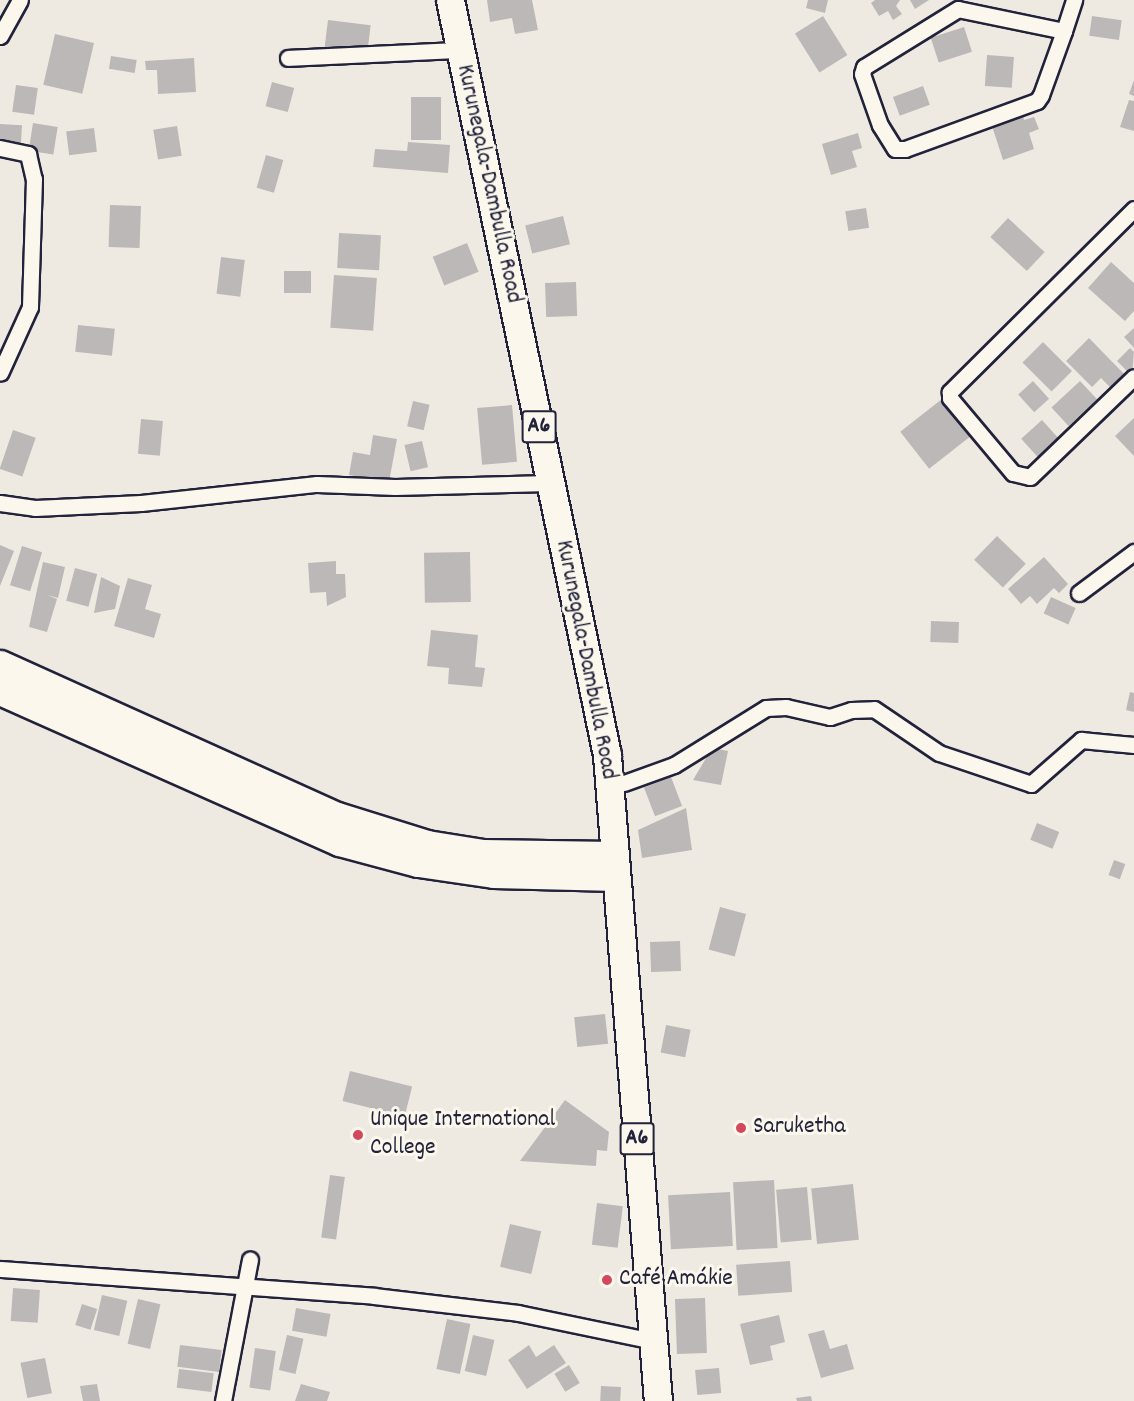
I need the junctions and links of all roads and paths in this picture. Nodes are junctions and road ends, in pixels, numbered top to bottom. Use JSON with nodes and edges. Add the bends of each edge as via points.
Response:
{"nodes":[{"id":1,"x":20,"y":0,"type":"edge"},
{"id":2,"x":450,"y":0,"type":"edge"},
{"id":3,"x":1074,"y":0,"type":"edge"},
{"id":4,"x":1064,"y":31,"type":"junction"},
{"id":5,"x":0,"y":36,"type":"edge"},
{"id":6,"x":460,"y":50,"type":"junction"},
{"id":7,"x":288,"y":58,"type":"dead end"},
{"id":8,"x":0,"y":148,"type":"edge"},
{"id":9,"x":1134,"y":209,"type":"edge"},
{"id":10,"x":0,"y":373,"type":"edge"},
{"id":11,"x":1134,"y":377,"type":"edge"},
{"id":12,"x":551,"y":483,"type":"junction"},
{"id":13,"x":0,"y":503,"type":"edge"},
{"id":14,"x":1134,"y":552,"type":"edge"},
{"id":15,"x":1079,"y":592,"type":"dead end"},
{"id":16,"x":0,"y":664,"type":"edge"},
{"id":17,"x":0,"y":691,"type":"edge"},
{"id":18,"x":1134,"y":745,"type":"edge"},
{"id":19,"x":624,"y":783,"type":"dead end"},
{"id":20,"x":615,"y":866,"type":"junction"},
{"id":21,"x":250,"y":1260,"type":"dead end"},
{"id":22,"x":0,"y":1269,"type":"edge"},
{"id":23,"x":246,"y":1284,"type":"junction"},
{"id":24,"x":653,"y":1341,"type":"junction"},
{"id":25,"x":223,"y":1401,"type":"edge"},
{"id":26,"x":658,"y":1401,"type":"edge"}],
"edges":[{"from":1,"to":5,"type":"street"},
{"from":2,"to":6,"type":"highway","name":"Kurunegala-Dambulla Road","number":"A6"},
{"from":3,"to":4,"type":"street"},
{"from":4,"to":4,"type":"street","via":[[1037,101],[906,149],[895,148],[880,125],[862,74],[864,67],[958,9]]},
{"from":6,"to":7,"type":"street"},
{"from":6,"to":12,"type":"highway","name":"Kurunegala-Dambulla Road","number":"A6"},
{"from":8,"to":10,"type":"street","via":[[28,154],[34,178],[30,307]]},
{"from":9,"to":11,"type":"street","via":[[950,392],[950,398],[1013,473],[1030,477]]},
{"from":12,"to":13,"type":"street","via":[[395,487],[317,484],[141,504],[35,508]]},
{"from":12,"to":20,"type":"highway","name":"Kurunegala-Dambulla Road","number":"A6","via":[[607,755]]},
{"from":14,"to":15,"type":"street"},
{"from":16,"to":20,"type":"highway","via":[[337,816],[416,841],[483,853]]},
{"from":17,"to":20,"type":"highway","via":[[339,842],[418,863],[493,874]]},
{"from":18,"to":19,"type":"street","via":[[1082,740],[1031,784],[939,753],[874,709],[851,710],[830,717],[786,707],[766,708],[674,765]]},
{"from":20,"to":24,"type":"highway","name":"Kurunegala-Dambulla Road","number":"A6"},
{"from":21,"to":23,"type":"street"},
{"from":22,"to":23,"type":"street"},
{"from":23,"to":24,"type":"street","via":[[518,1313]]},
{"from":23,"to":25,"type":"street"},
{"from":24,"to":26,"type":"highway","name":"Kurunegala-Dambulla Road","number":"A6"}]}
